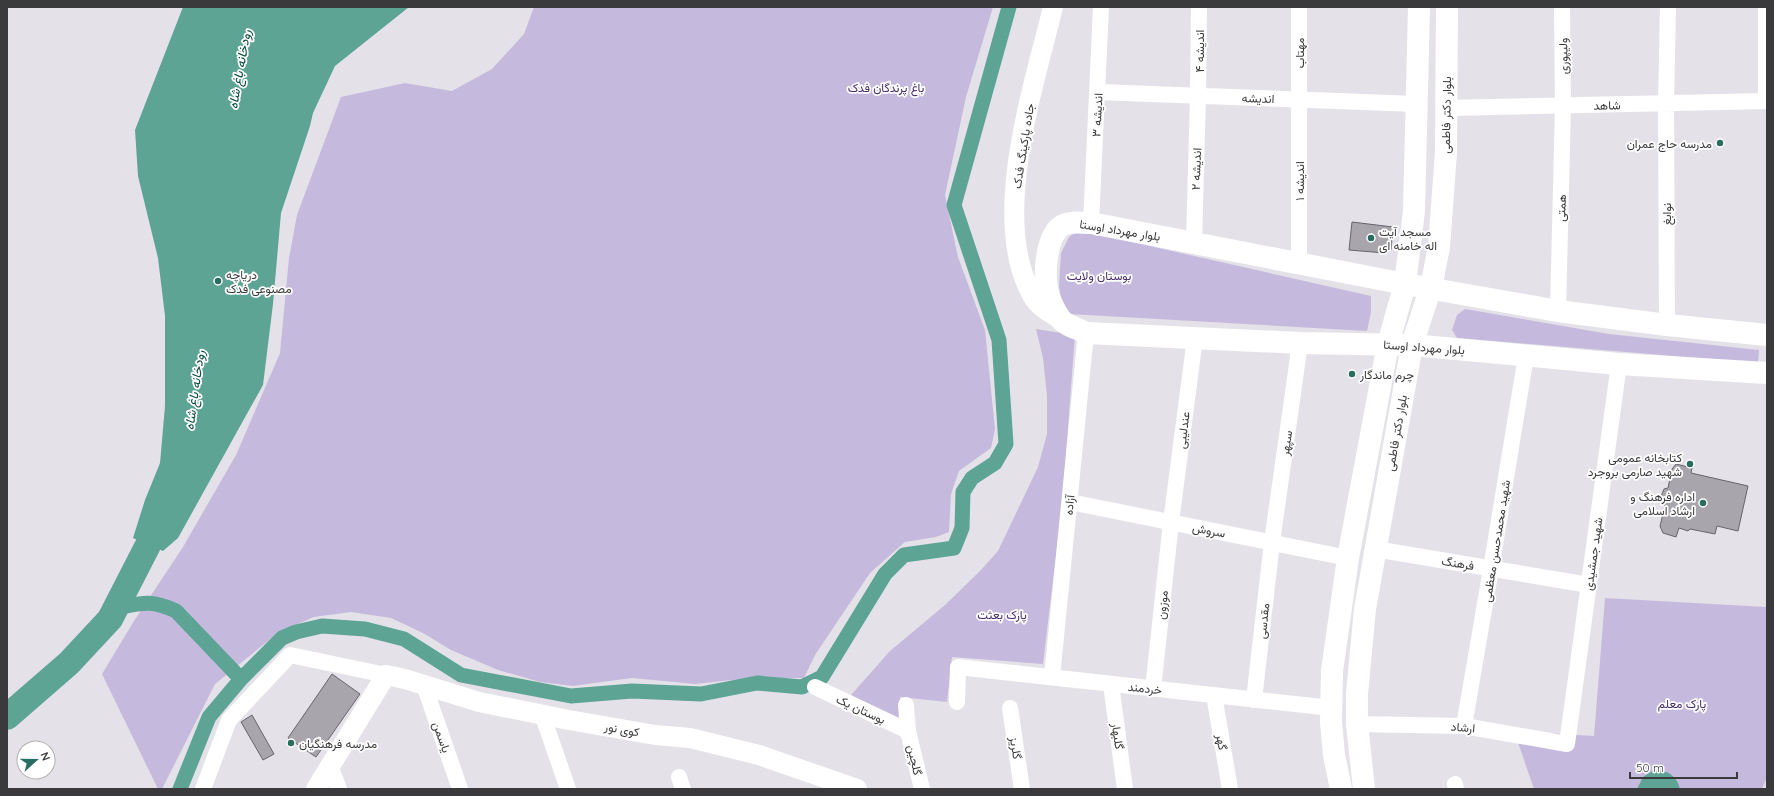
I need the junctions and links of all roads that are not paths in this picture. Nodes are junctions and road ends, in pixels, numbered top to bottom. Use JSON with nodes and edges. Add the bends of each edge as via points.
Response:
{"nodes":[{"id":1,"x":1053,"y":7,"type":"edge"},
{"id":2,"x":1101,"y":7,"type":"edge"},
{"id":3,"x":1199,"y":7,"type":"edge"},
{"id":4,"x":1299,"y":7,"type":"edge"},
{"id":5,"x":1419,"y":7,"type":"edge"},
{"id":6,"x":1447,"y":7,"type":"edge"},
{"id":7,"x":1562,"y":7,"type":"edge"},
{"id":8,"x":1668,"y":7,"type":"edge"},
{"id":9,"x":1766,"y":7,"type":"edge"},
{"id":10,"x":1098,"y":92,"type":"junction"},
{"id":11,"x":1198,"y":96,"type":"junction"},
{"id":12,"x":1299,"y":100,"type":"junction"},
{"id":13,"x":1767,"y":101,"type":"edge"},
{"id":14,"x":1417,"y":104,"type":"junction"},
{"id":15,"x":1666,"y":104,"type":"junction"},
{"id":16,"x":1563,"y":106,"type":"junction"},
{"id":17,"x":1446,"y":108,"type":"junction"},
{"id":18,"x":1091,"y":223,"type":"junction"},
{"id":19,"x":1194,"y":243,"type":"junction"},
{"id":20,"x":1299,"y":262,"type":"junction"},
{"id":21,"x":1405,"y":284,"type":"junction"},
{"id":22,"x":1431,"y":287,"type":"junction"},
{"id":23,"x":1558,"y":311,"type":"junction"},
{"id":24,"x":1060,"y":320,"type":"junction"},
{"id":25,"x":1667,"y":325,"type":"junction"},
{"id":26,"x":1086,"y":333,"type":"junction"},
{"id":27,"x":1767,"y":335,"type":"edge"},
{"id":28,"x":1195,"y":338,"type":"junction"},
{"id":29,"x":1300,"y":343,"type":"junction"},
{"id":30,"x":1388,"y":344,"type":"junction"},
{"id":31,"x":1412,"y":345,"type":"junction"},
{"id":32,"x":1526,"y":356,"type":"junction"},
{"id":33,"x":1619,"y":364,"type":"junction"},
{"id":34,"x":1767,"y":373,"type":"edge"},
{"id":35,"x":1070,"y":502,"type":"junction"},
{"id":36,"x":1171,"y":522,"type":"junction"},
{"id":37,"x":1272,"y":542,"type":"junction"},
{"id":38,"x":1375,"y":549,"type":"junction"},
{"id":39,"x":1348,"y":558,"type":"junction"},
{"id":40,"x":1492,"y":569,"type":"junction"},
{"id":41,"x":1589,"y":585,"type":"junction"},
{"id":42,"x":386,"y":675,"type":"junction"},
{"id":43,"x":1052,"y":677,"type":"junction"},
{"id":44,"x":1111,"y":684,"type":"junction"},
{"id":45,"x":424,"y":685,"type":"junction"},
{"id":46,"x":815,"y":687,"type":"dead end"},
{"id":47,"x":1153,"y":689,"type":"junction"},
{"id":48,"x":1214,"y":695,"type":"junction"},
{"id":49,"x":1254,"y":700,"type":"junction"},
{"id":50,"x":957,"y":702,"type":"dead end"},
{"id":51,"x":906,"y":705,"type":"dead end"},
{"id":52,"x":1010,"y":708,"type":"dead end"},
{"id":53,"x":1331,"y":708,"type":"junction"},
{"id":54,"x":542,"y":714,"type":"junction"},
{"id":55,"x":1357,"y":724,"type":"junction"},
{"id":56,"x":1464,"y":726,"type":"junction"},
{"id":57,"x":908,"y":731,"type":"junction"},
{"id":58,"x":1567,"y":744,"type":"joint"},
{"id":59,"x":330,"y":766,"type":"junction"},
{"id":60,"x":203,"y":789,"type":"edge"},
{"id":61,"x":316,"y":789,"type":"edge"},
{"id":62,"x":339,"y":789,"type":"edge"},
{"id":63,"x":460,"y":789,"type":"edge"},
{"id":64,"x":568,"y":789,"type":"edge"},
{"id":65,"x":857,"y":789,"type":"edge"},
{"id":66,"x":922,"y":789,"type":"edge"},
{"id":67,"x":1022,"y":789,"type":"edge"},
{"id":68,"x":1125,"y":789,"type":"edge"},
{"id":69,"x":1230,"y":789,"type":"edge"},
{"id":70,"x":1341,"y":789,"type":"edge"},
{"id":71,"x":1364,"y":789,"type":"edge"}],
"edges":[{"from":1,"to":24,"type":"street","name":"جاده پارکینگ فدک","via":[[1024,123],[1016,177],[1014,214],[1016,246],[1030,292],[1041,307]]},
{"from":2,"to":10,"type":"street","name":"اندیشه ۳"},
{"from":3,"to":11,"type":"street","name":"اندیشه ۴"},
{"from":4,"to":12,"type":"street","name":"مهتاب"},
{"from":5,"to":14,"type":"main road","name":"بلوار دکتر فاطمی"},
{"from":6,"to":17,"type":"main road","name":"بلوار دکتر فاطمی"},
{"from":7,"to":16,"type":"street","name":"ولیپوری"},
{"from":8,"to":15,"type":"street","name":"نوابغ"},
{"from":9,"to":13,"type":"street"},
{"from":10,"to":11,"type":"street","name":"اندیشه"},
{"from":10,"to":18,"type":"street","name":"اندیشه ۳"},
{"from":11,"to":12,"type":"street","name":"اندیشه"},
{"from":11,"to":19,"type":"street","name":"اندیشه ۲"},
{"from":12,"to":14,"type":"street","name":"اندیشه"},
{"from":12,"to":20,"type":"street","name":"اندیشه ۱"},
{"from":13,"to":15,"type":"street","name":"شاهد"},
{"from":14,"to":21,"type":"main road","name":"بلوار دکتر فاطمی","via":[[1414,211]]},
{"from":15,"to":16,"type":"street","name":"شاهد"},
{"from":15,"to":25,"type":"street","name":"نوابغ"},
{"from":16,"to":17,"type":"street","name":"شاهد"},
{"from":16,"to":23,"type":"street","name":"همتی"},
{"from":17,"to":22,"type":"main road","name":"بلوار دکتر فاطمی","via":[[1442,217]]},
{"from":18,"to":19,"type":"main road","name":"بلوار مهرداد اوستا"},
{"from":18,"to":24,"type":"main road","name":"بلوار مهرداد اوستا","via":[[1075,222],[1063,225],[1051,238],[1047,283],[1049,296]]},
{"from":19,"to":20,"type":"main road","name":"بلوار مهرداد اوستا"},
{"from":20,"to":21,"type":"main road","name":"بلوار مهرداد اوستا"},
{"from":21,"to":22,"type":"main road","name":"بلوار مهرداد اوستا"},
{"from":21,"to":30,"type":"main road","name":"بلوار دکتر فاطمی"},
{"from":22,"to":23,"type":"main road","name":"بلوار مهرداد اوستا"},
{"from":22,"to":31,"type":"main road","name":"بلوار دکتر فاطمی"},
{"from":23,"to":25,"type":"main road","name":"بلوار مهرداد اوستا"},
{"from":24,"to":26,"type":"main road","name":"بلوار مهرداد اوستا"},
{"from":25,"to":27,"type":"main road","name":"بلوار مهرداد اوستا"},
{"from":26,"to":28,"type":"main road","name":"بلوار مهرداد اوستا"},
{"from":26,"to":35,"type":"street","name":"آزاده"},
{"from":28,"to":29,"type":"main road","name":"بلوار مهرداد اوستا"},
{"from":28,"to":36,"type":"street","name":"عندلیبی"},
{"from":29,"to":30,"type":"main road","name":"بلوار مهرداد اوستا"},
{"from":29,"to":37,"type":"street","name":"سپهر"},
{"from":30,"to":31,"type":"main road","name":"بلوار مهرداد اوستا"},
{"from":30,"to":39,"type":"main road","name":"بلوار دکتر فاطمی"},
{"from":31,"to":32,"type":"main road","name":"بلوار مهرداد اوستا"},
{"from":31,"to":38,"type":"main road","name":"بلوار دکتر فاطمی"},
{"from":32,"to":33,"type":"main road","name":"بلوار مهرداد اوستا"},
{"from":32,"to":40,"type":"street","name":"شهید محمدحسن معظمی"},
{"from":33,"to":34,"type":"main road","name":"بلوار مهرداد اوستا"},
{"from":33,"to":41,"type":"street","name":"شهید جمشیدی"},
{"from":35,"to":36,"type":"street","name":"سروش"},
{"from":35,"to":43,"type":"street","name":"آزاده"},
{"from":36,"to":37,"type":"street","name":"سروش"},
{"from":36,"to":47,"type":"street","name":"موزون"},
{"from":37,"to":39,"type":"street","name":"سروش"},
{"from":37,"to":49,"type":"street","name":"مقدسی"},
{"from":38,"to":40,"type":"street","name":"فرهنگ"},
{"from":38,"to":55,"type":"main road","name":"بلوار دکتر فاطمی","via":[[1363,632]]},
{"from":39,"to":53,"type":"main road","name":"بلوار دکتر فاطمی","via":[[1334,652]]},
{"from":40,"to":41,"type":"street","name":"فرهنگ"},
{"from":40,"to":56,"type":"street","name":"شهید محمدحسن معظمی"},
{"from":41,"to":58,"type":"street","name":"شهید جمشیدی"},
{"from":42,"to":45,"type":"street","name":"کوی نور"},
{"from":42,"to":59,"type":"street"},
{"from":42,"to":60,"type":"street","via":[[290,655],[229,720]]},
{"from":43,"to":44,"type":"street","name":"خردمند"},
{"from":43,"to":50,"type":"street","name":"خردمند","via":[[958,667]]},
{"from":44,"to":47,"type":"street","name":"خردمند"},
{"from":44,"to":68,"type":"street","name":"گلبهار"},
{"from":45,"to":54,"type":"street","name":"کوی نور","via":[[479,702]]},
{"from":45,"to":63,"type":"street","name":"یاسمن"},
{"from":46,"to":57,"type":"street","name":"بوستان یک"},
{"from":47,"to":48,"type":"street","name":"خردمند"},
{"from":48,"to":49,"type":"street","name":"خردمند"},
{"from":48,"to":69,"type":"street","name":"گهر"},
{"from":49,"to":53,"type":"street","name":"خردمند"},
{"from":51,"to":57,"type":"street","name":"گلچین"},
{"from":52,"to":67,"type":"street","name":"گلریز"},
{"from":53,"to":70,"type":"main road","name":"بلوار دکتر فاطمی","via":[[1334,755]]},
{"from":54,"to":64,"type":"street"},
{"from":54,"to":65,"type":"street","name":"کوی نور","via":[[655,735],[690,738],[759,754]]},
{"from":55,"to":56,"type":"street","name":"ارشاد"},
{"from":55,"to":71,"type":"main road","name":"بلوار دکتر فاطمی"},
{"from":56,"to":58,"type":"street","name":"ارشاد"},
{"from":57,"to":66,"type":"street","name":"گلچین"},
{"from":59,"to":61,"type":"street"},
{"from":59,"to":62,"type":"street"}]}
